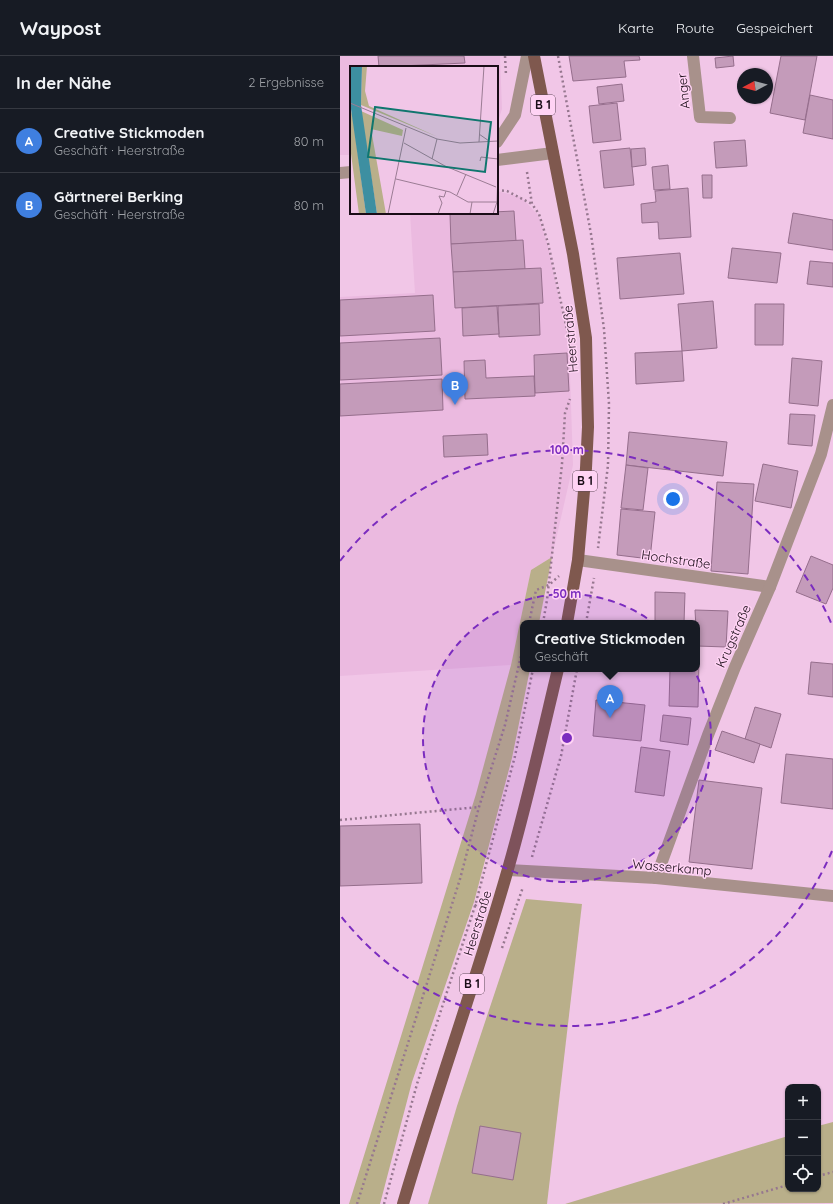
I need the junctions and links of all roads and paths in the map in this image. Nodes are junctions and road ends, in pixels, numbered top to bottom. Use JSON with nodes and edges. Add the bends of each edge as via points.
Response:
{"nodes":[{"id":1,"x":505,"y":56,"type":"edge"},
{"id":2,"x":527,"y":56,"type":"edge"},
{"id":3,"x":534,"y":56,"type":"edge"},
{"id":4,"x":694,"y":56,"type":"edge"},
{"id":5,"x":506,"y":76,"type":"dead end"},
{"id":6,"x":730,"y":118,"type":"dead end"},
{"id":7,"x":498,"y":140,"type":"edge"},
{"id":8,"x":553,"y":153,"type":"junction"},
{"id":9,"x":524,"y":157,"type":"junction"},
{"id":10,"x":498,"y":160,"type":"edge"},
{"id":11,"x":350,"y":172,"type":"edge"},
{"id":12,"x":340,"y":173,"type":"edge"},
{"id":13,"x":498,"y":190,"type":"edge"},
{"id":14,"x":532,"y":204,"type":"junction"},
{"id":15,"x":569,"y":340,"type":"dead end"},
{"id":16,"x":572,"y":396,"type":"dead end"},
{"id":17,"x":833,"y":405,"type":"edge"},
{"id":18,"x":578,"y":560,"type":"junction"},
{"id":19,"x":548,"y":585,"type":"junction"},
{"id":20,"x":770,"y":587,"type":"junction"},
{"id":21,"x":530,"y":620,"type":"edge"},
{"id":22,"x":543,"y":620,"type":"edge"},
{"id":23,"x":568,"y":620,"type":"edge"},
{"id":24,"x":520,"y":660,"type":"edge"},
{"id":25,"x":532,"y":672,"type":"edge"},
{"id":26,"x":557,"y":672,"type":"edge"},
{"id":27,"x":577,"y":672,"type":"edge"},
{"id":28,"x":479,"y":807,"type":"junction"},
{"id":29,"x":340,"y":820,"type":"edge"},
{"id":30,"x":508,"y":870,"type":"junction"},
{"id":31,"x":528,"y":872,"type":"junction"},
{"id":32,"x":656,"y":878,"type":"junction"},
{"id":33,"x":833,"y":896,"type":"edge"},
{"id":34,"x":833,"y":1172,"type":"edge"},
{"id":35,"x":821,"y":1175,"type":"edge"},
{"id":36,"x":785,"y":1186,"type":"edge"},
{"id":37,"x":357,"y":1204,"type":"edge"},
{"id":38,"x":384,"y":1204,"type":"edge"},
{"id":39,"x":403,"y":1204,"type":"edge"},
{"id":40,"x":723,"y":1204,"type":"edge"}],
"edges":[{"from":1,"to":5,"type":"path"},
{"from":2,"to":7,"type":"street","via":[[515,115]]},
{"from":3,"to":8,"type":"main road","name":"Heerstraße","number":"B 1"},
{"from":4,"to":6,"type":"street","name":"Anger","via":[[700,117]]},
{"from":8,"to":9,"type":"street"},
{"from":8,"to":18,"type":"main road","name":"Heerstraße","number":"B 1","via":[[586,338],[586,468]]},
{"from":9,"to":10,"type":"street"},
{"from":9,"to":14,"type":"path"},
{"from":11,"to":12,"type":"street"},
{"from":13,"to":14,"type":"path","via":[[507,191]]},
{"from":14,"to":15,"type":"path","via":[[539,214],[548,242]]},
{"from":16,"to":19,"type":"path","via":[[565,413],[562,464]]},
{"from":17,"to":20,"type":"street","name":"Krugstraße","via":[[821,454]]},
{"from":18,"to":19,"type":"path"},
{"from":18,"to":20,"type":"street","name":"Hochstraße"},
{"from":18,"to":23,"type":"main road","name":"Heerstraße","number":"B 1"},
{"from":19,"to":21,"type":"path","via":[[536,590]]},
{"from":19,"to":22,"type":"path"},
{"from":20,"to":32,"type":"street","name":"Krugstraße","via":[[708,735]]},
{"from":24,"to":28,"type":"path","via":[[505,725]]},
{"from":25,"to":38,"type":"path","via":[[515,756],[474,906],[417,1084]]},
{"from":26,"to":30,"type":"main road","name":"Heerstraße","number":"B 1","via":[[530,790]]},
{"from":27,"to":31,"type":"path","via":[[561,756]]},
{"from":28,"to":29,"type":"path"},
{"from":28,"to":37,"type":"path","via":[[460,879]]},
{"from":30,"to":31,"type":"street","name":"Wasserkamp"},
{"from":30,"to":39,"type":"main road","name":"Heerstraße","number":"B 1"},
{"from":31,"to":32,"type":"street","name":"Wasserkamp"},
{"from":32,"to":33,"type":"street","name":"Wasserkamp"},
{"from":34,"to":35,"type":"path"},
{"from":36,"to":40,"type":"path"}]}
